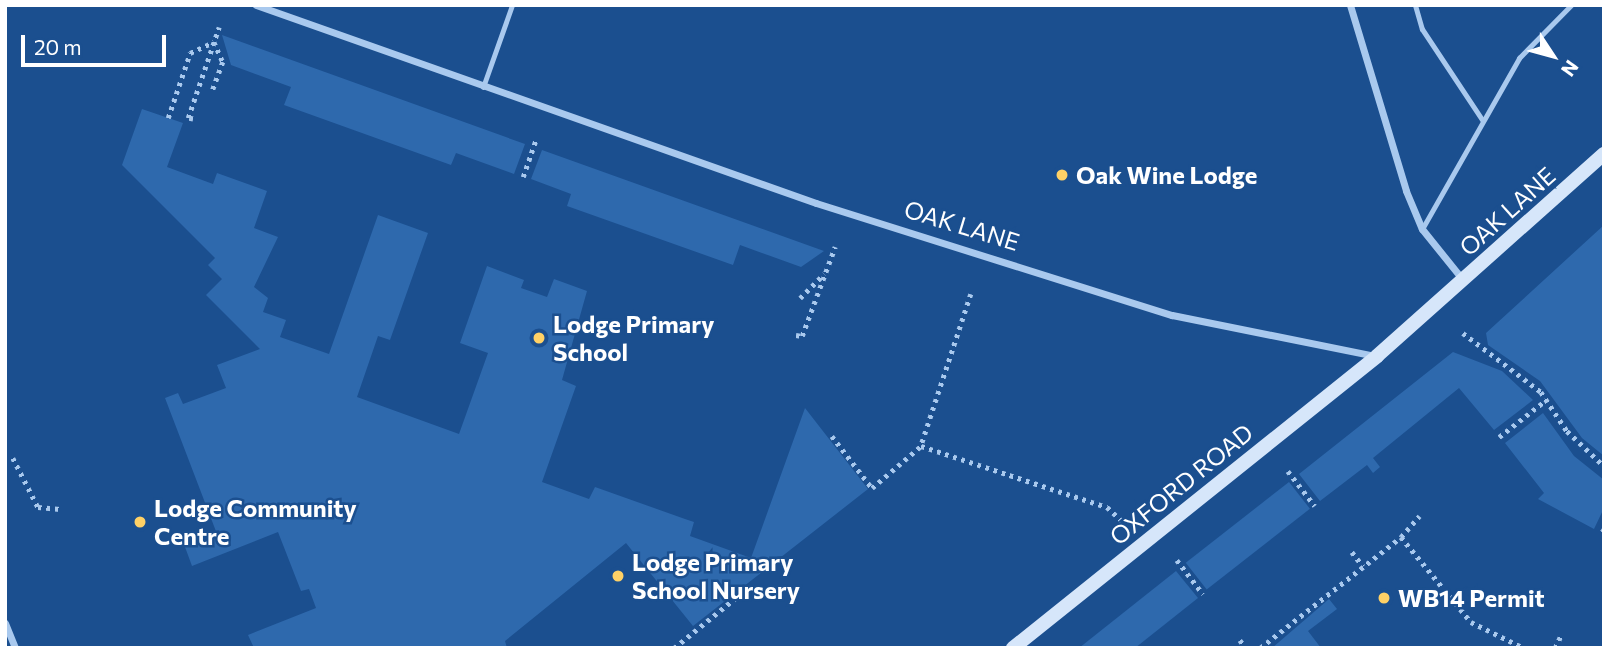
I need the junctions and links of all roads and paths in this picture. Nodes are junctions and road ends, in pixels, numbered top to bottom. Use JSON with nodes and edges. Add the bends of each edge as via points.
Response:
{"nodes":[{"id":1,"x":256,"y":5,"type":"edge"},
{"id":2,"x":512,"y":5,"type":"edge"},
{"id":3,"x":1350,"y":5,"type":"edge"},
{"id":4,"x":1415,"y":5,"type":"edge"},
{"id":5,"x":1571,"y":5,"type":"edge"},
{"id":6,"x":219,"y":27,"type":"dead end"},
{"id":7,"x":214,"y":42,"type":"junction"},
{"id":8,"x":483,"y":87,"type":"junction"},
{"id":9,"x":212,"y":93,"type":"dead end"},
{"id":10,"x":168,"y":118,"type":"dead end"},
{"id":11,"x":193,"y":119,"type":"dead end"},
{"id":12,"x":1483,"y":121,"type":"junction"},
{"id":13,"x":536,"y":140,"type":"dead end"},
{"id":14,"x":1604,"y":154,"type":"edge"},
{"id":15,"x":523,"y":177,"type":"dead end"},
{"id":16,"x":1422,"y":229,"type":"junction"},
{"id":17,"x":835,"y":247,"type":"dead end"},
{"id":18,"x":826,"y":272,"type":"junction"},
{"id":19,"x":1464,"y":281,"type":"junction"},
{"id":20,"x":971,"y":294,"type":"dead end"},
{"id":21,"x":800,"y":298,"type":"dead end"},
{"id":22,"x":1463,"y":333,"type":"dead end"},
{"id":23,"x":796,"y":335,"type":"dead end"},
{"id":24,"x":1377,"y":356,"type":"junction"},
{"id":25,"x":1546,"y":400,"type":"junction"},
{"id":26,"x":832,"y":436,"type":"dead end"},
{"id":27,"x":1499,"y":437,"type":"dead end"},
{"id":28,"x":920,"y":446,"type":"junction"},
{"id":29,"x":13,"y":458,"type":"dead end"},
{"id":30,"x":1604,"y":466,"type":"edge"},
{"id":31,"x":1288,"y":471,"type":"dead end"},
{"id":32,"x":1315,"y":506,"type":"dead end"},
{"id":33,"x":62,"y":509,"type":"dead end"},
{"id":34,"x":1419,"y":516,"type":"dead end"},
{"id":35,"x":1122,"y":521,"type":"dead end"},
{"id":36,"x":1401,"y":537,"type":"junction"},
{"id":37,"x":1352,"y":552,"type":"dead end"},
{"id":38,"x":1177,"y":560,"type":"dead end"},
{"id":39,"x":1363,"y":566,"type":"junction"},
{"id":40,"x":743,"y":592,"type":"dead end"},
{"id":41,"x":1203,"y":594,"type":"dead end"},
{"id":42,"x":5,"y":623,"type":"edge"},
{"id":43,"x":1561,"y":635,"type":"dead end"},
{"id":44,"x":1240,"y":640,"type":"dead end"},
{"id":45,"x":15,"y":648,"type":"edge"},
{"id":46,"x":674,"y":648,"type":"edge"},
{"id":47,"x":1013,"y":648,"type":"edge"},
{"id":48,"x":1246,"y":648,"type":"edge"},
{"id":49,"x":1260,"y":648,"type":"edge"},
{"id":50,"x":1524,"y":648,"type":"edge"},
{"id":51,"x":1555,"y":648,"type":"edge"}],
"edges":[{"from":1,"to":8,"type":"street","name":"OAK LANE"},
{"from":2,"to":8,"type":"lane"},
{"from":3,"to":16,"type":"street"},
{"from":4,"to":12,"type":"lane","via":[[1422,29]]},
{"from":5,"to":12,"type":"lane","via":[[1518,58]]},
{"from":6,"to":7,"type":"path"},
{"from":7,"to":9,"type":"path","via":[[223,62]]},
{"from":7,"to":10,"type":"path","via":[[190,53]]},
{"from":7,"to":11,"type":"path","via":[[188,118]]},
{"from":8,"to":24,"type":"street","name":"OAK LANE","via":[[816,203],[1172,315]]},
{"from":12,"to":16,"type":"lane"},
{"from":13,"to":15,"type":"path"},
{"from":14,"to":19,"type":"street","name":"OAK LANE"},
{"from":16,"to":19,"type":"street"},
{"from":17,"to":18,"type":"path"},
{"from":18,"to":21,"type":"path"},
{"from":18,"to":23,"type":"path","via":[[802,336]]},
{"from":19,"to":24,"type":"street","name":"OAK LANE"},
{"from":20,"to":28,"type":"path"},
{"from":22,"to":25,"type":"path","via":[[1511,366]]},
{"from":24,"to":47,"type":"street","name":"OXFORD ROAD"},
{"from":25,"to":27,"type":"path"},
{"from":25,"to":30,"type":"path"},
{"from":26,"to":28,"type":"path","via":[[872,488]]},
{"from":28,"to":35,"type":"path","via":[[1107,507]]},
{"from":29,"to":33,"type":"path","via":[[38,508]]},
{"from":31,"to":32,"type":"path"},
{"from":34,"to":36,"type":"path"},
{"from":36,"to":39,"type":"path"},
{"from":36,"to":50,"type":"path","via":[[1471,622]]},
{"from":37,"to":39,"type":"path"},
{"from":38,"to":41,"type":"path"},
{"from":39,"to":49,"type":"path"},
{"from":40,"to":46,"type":"path"},
{"from":42,"to":45,"type":"street"},
{"from":43,"to":51,"type":"path"},
{"from":44,"to":48,"type":"path"}]}
